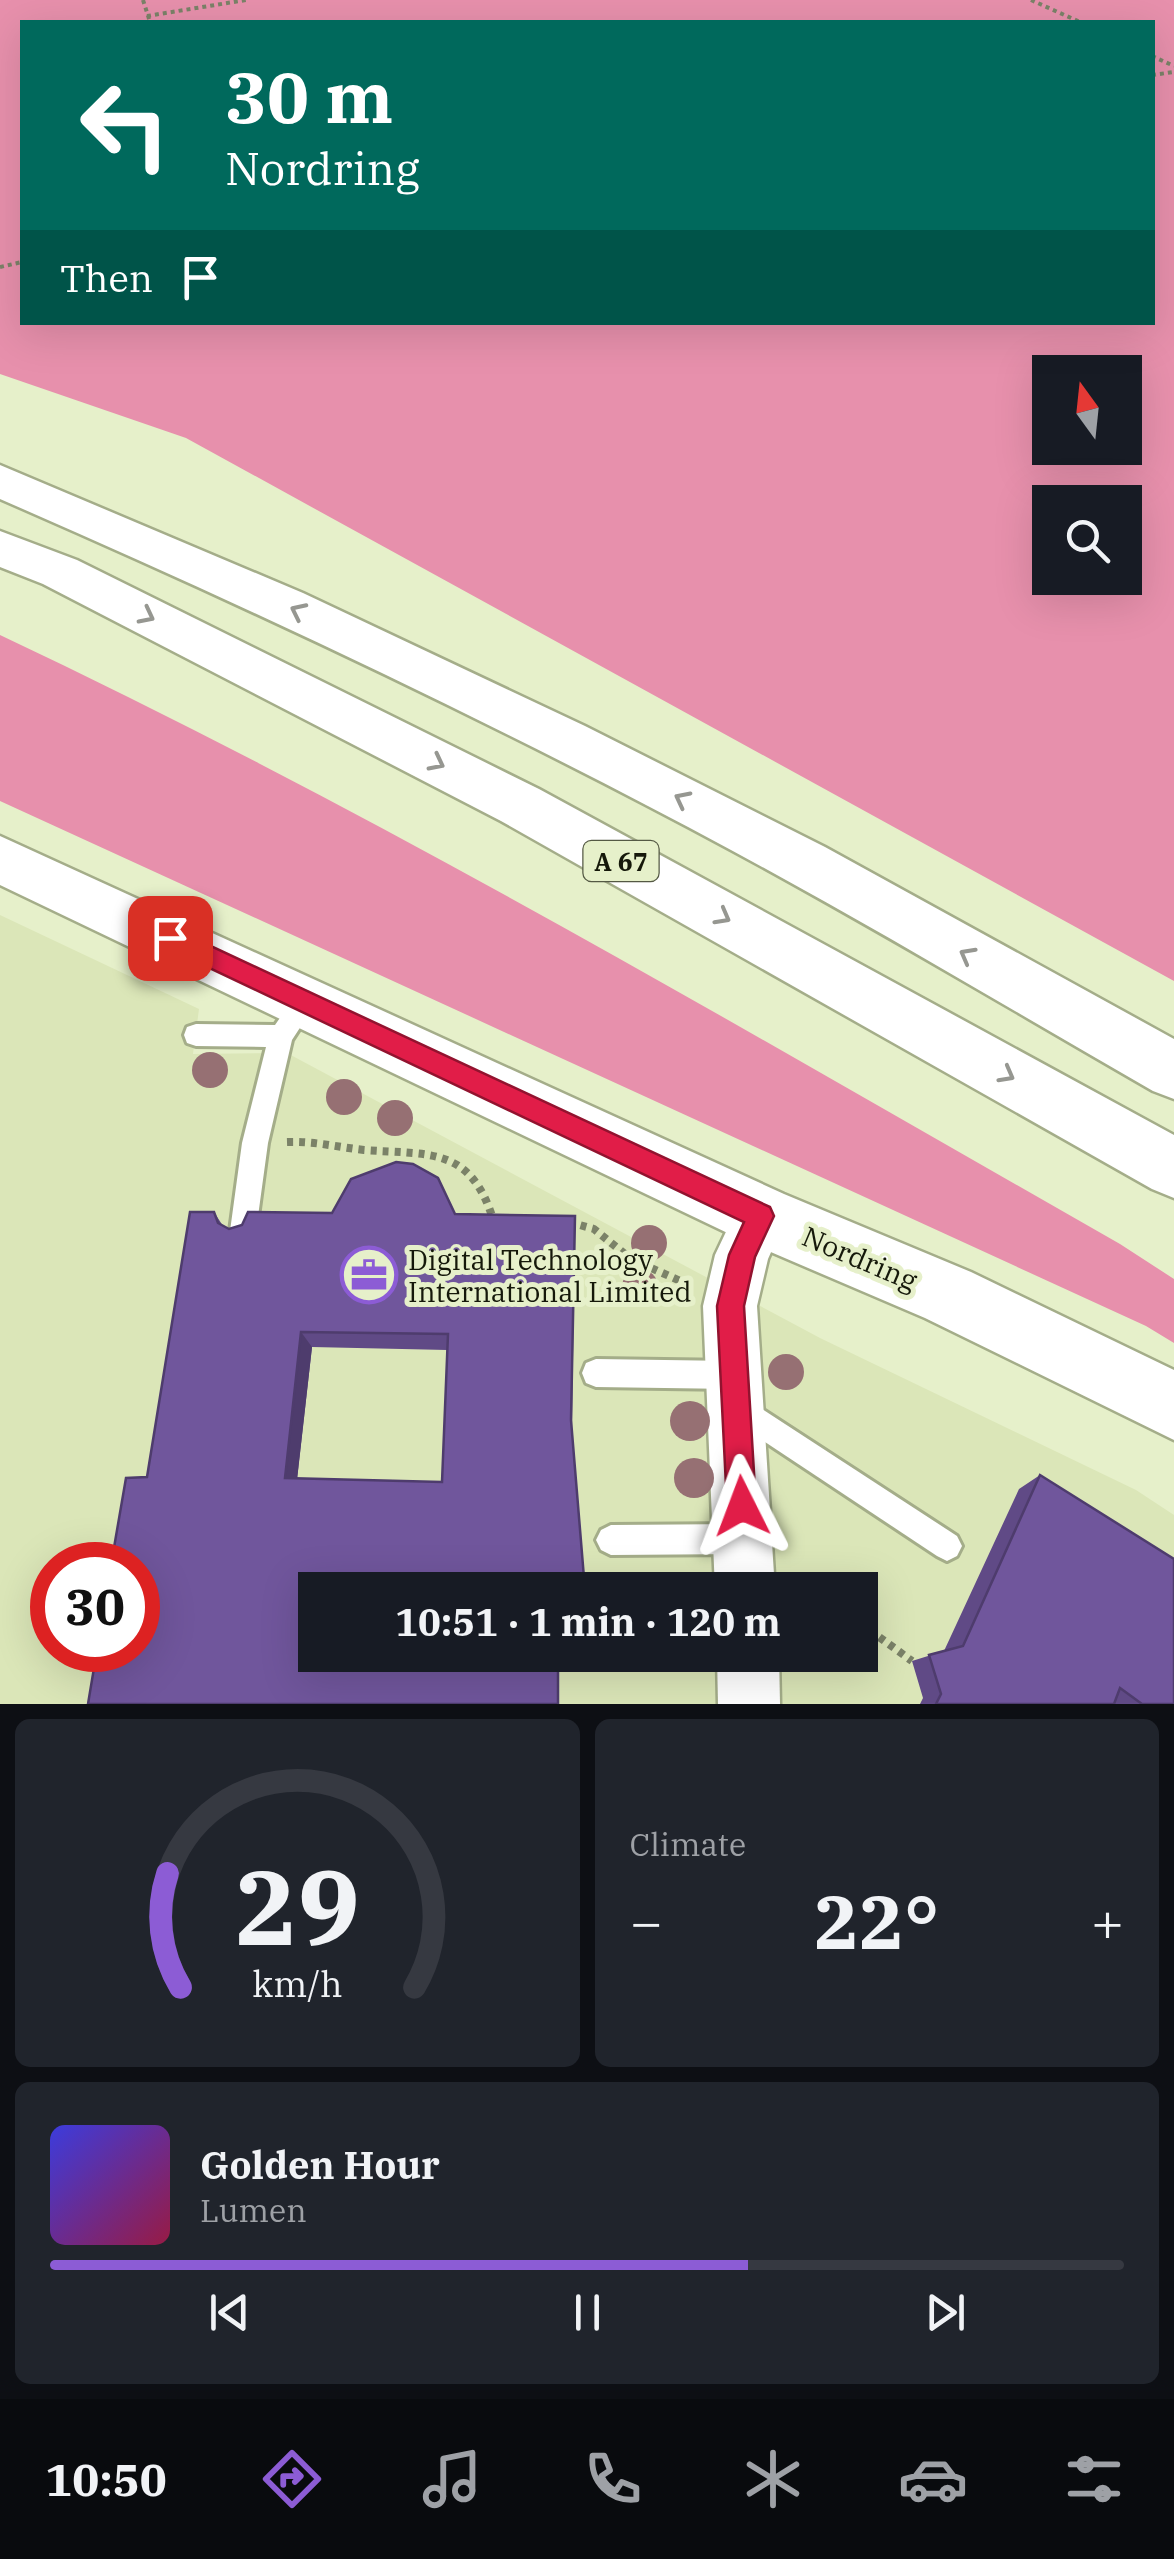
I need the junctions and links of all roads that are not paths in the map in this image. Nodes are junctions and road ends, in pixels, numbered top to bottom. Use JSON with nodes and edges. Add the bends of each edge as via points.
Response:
{"nodes":[{"id":1,"x":0,"y":480,"type":"edge"},
{"id":2,"x":0,"y":551,"type":"edge"},
{"id":3,"x":0,"y":859,"type":"edge"},
{"id":4,"x":293,"y":1018,"type":"junction"},
{"id":5,"x":196,"y":1035,"type":"dead end"},
{"id":6,"x":1174,"y":1071,"type":"edge"},
{"id":7,"x":1174,"y":1168,"type":"edge"},
{"id":8,"x":761,"y":1216,"type":"junction"},
{"id":9,"x":243,"y":1231,"type":"edge"},
{"id":10,"x":596,"y":1373,"type":"dead end"},
{"id":11,"x":736,"y":1391,"type":"junction"},
{"id":12,"x":1174,"y":1406,"type":"edge"},
{"id":13,"x":611,"y":1540,"type":"dead end"},
{"id":14,"x":947,"y":1546,"type":"dead end"},
{"id":15,"x":744,"y":1564,"type":"edge"},
{"id":16,"x":749,"y":1672,"type":"edge"},
{"id":17,"x":750,"y":1704,"type":"edge"}],
"edges":[{"from":6,"to":1,"type":"main road","one_way":true,"via":[[637,776],[216,572]]},
{"from":2,"to":7,"type":"main road","number":"A 67","one_way":true,"via":[[60,572],[520,805]]},
{"from":3,"to":4,"type":"main road","name":"Nordring"},
{"from":4,"to":5,"type":"lane"},
{"from":4,"to":8,"type":"main road","name":"Nordring"},
{"from":4,"to":9,"type":"lane","via":[[256,1143]]},
{"from":8,"to":11,"type":"street","via":[[742,1255],[730,1306]]},
{"from":8,"to":12,"type":"main road","name":"Nordring","via":[[948,1296]]},
{"from":10,"to":11,"type":"lane"},
{"from":11,"to":14,"type":"lane"},
{"from":11,"to":15,"type":"street"},
{"from":13,"to":15,"type":"lane"},
{"from":16,"to":17,"type":"street"}]}
